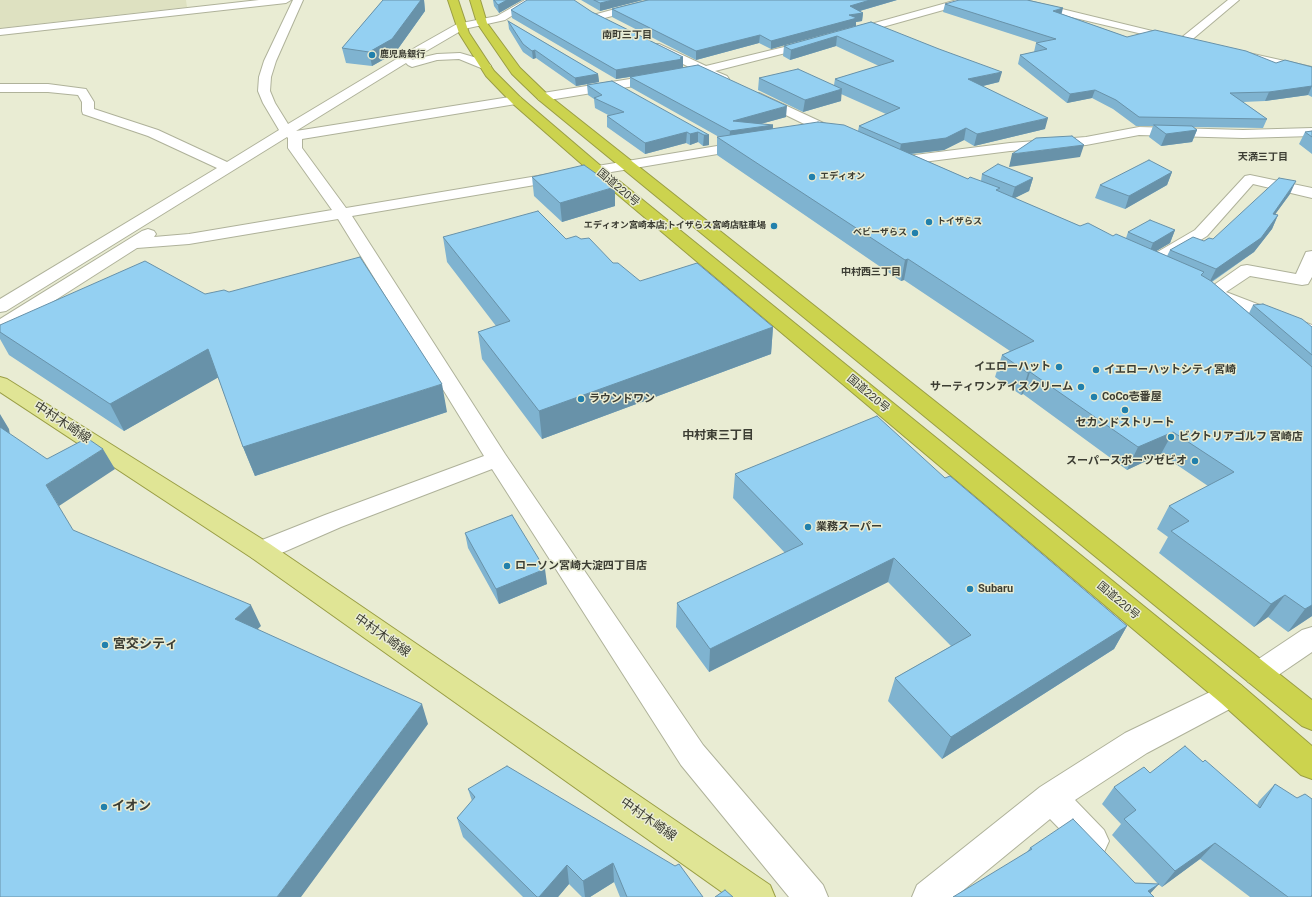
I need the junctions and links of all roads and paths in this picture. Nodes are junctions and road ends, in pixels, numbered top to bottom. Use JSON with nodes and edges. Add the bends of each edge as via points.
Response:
{"nodes":[{"id":1,"x":286,"y":0,"type":"edge"},
{"id":2,"x":298,"y":0,"type":"edge"},
{"id":3,"x":453,"y":0,"type":"edge"},
{"id":4,"x":474,"y":0,"type":"edge"},
{"id":5,"x":532,"y":0,"type":"edge"},
{"id":6,"x":661,"y":0,"type":"edge"},
{"id":7,"x":968,"y":0,"type":"edge"},
{"id":8,"x":1012,"y":0,"type":"edge"},
{"id":9,"x":1234,"y":0,"type":"edge"},
{"id":10,"x":501,"y":18,"type":"junction"},
{"id":11,"x":482,"y":23,"type":"junction"},
{"id":12,"x":613,"y":25,"type":"edge"},
{"id":13,"x":514,"y":26,"type":"edge"},
{"id":14,"x":463,"y":29,"type":"junction"},
{"id":15,"x":0,"y":32,"type":"edge"},
{"id":16,"x":836,"y":37,"type":"edge"},
{"id":17,"x":641,"y":39,"type":"edge"},
{"id":18,"x":820,"y":41,"type":"edge"},
{"id":19,"x":1184,"y":41,"type":"junction"},
{"id":20,"x":1198,"y":44,"type":"edge"},
{"id":21,"x":1237,"y":53,"type":"edge"},
{"id":22,"x":412,"y":63,"type":"junction"},
{"id":23,"x":485,"y":66,"type":"junction"},
{"id":24,"x":706,"y":70,"type":"junction"},
{"id":25,"x":1312,"y":71,"type":"edge"},
{"id":26,"x":602,"y":77,"type":"dead end"},
{"id":27,"x":731,"y":83,"type":"edge"},
{"id":28,"x":615,"y":85,"type":"junction"},
{"id":29,"x":0,"y":88,"type":"edge"},
{"id":30,"x":750,"y":93,"type":"edge"},
{"id":31,"x":634,"y":96,"type":"edge"},
{"id":32,"x":543,"y":97,"type":"junction"},
{"id":33,"x":516,"y":100,"type":"junction"},
{"id":34,"x":1312,"y":132,"type":"edge"},
{"id":35,"x":833,"y":133,"type":"junction"},
{"id":36,"x":290,"y":134,"type":"junction"},
{"id":37,"x":810,"y":136,"type":"edge"},
{"id":38,"x":707,"y":137,"type":"edge"},
{"id":39,"x":855,"y":142,"type":"edge"},
{"id":40,"x":757,"y":144,"type":"edge"},
{"id":41,"x":727,"y":148,"type":"junction"},
{"id":42,"x":626,"y":165,"type":"junction"},
{"id":43,"x":227,"y":167,"type":"junction"},
{"id":44,"x":597,"y":170,"type":"junction"},
{"id":45,"x":928,"y":174,"type":"edge"},
{"id":46,"x":1312,"y":193,"type":"edge"},
{"id":47,"x":182,"y":212,"type":"dead end"},
{"id":48,"x":342,"y":213,"type":"junction"},
{"id":49,"x":162,"y":225,"type":"dead end"},
{"id":50,"x":136,"y":243,"type":"junction"},
{"id":51,"x":1312,"y":256,"type":"edge"},
{"id":52,"x":1168,"y":274,"type":"edge"},
{"id":53,"x":1213,"y":293,"type":"junction"},
{"id":54,"x":0,"y":307,"type":"edge"},
{"id":55,"x":1236,"y":322,"type":"edge"},
{"id":56,"x":0,"y":327,"type":"edge"},
{"id":57,"x":1312,"y":332,"type":"edge"},
{"id":58,"x":0,"y":383,"type":"edge"},
{"id":59,"x":497,"y":459,"type":"junction"},
{"id":60,"x":261,"y":551,"type":"junction"},
{"id":61,"x":1312,"y":638,"type":"edge"},
{"id":62,"x":1258,"y":674,"type":"junction"},
{"id":63,"x":1231,"y":694,"type":"junction"},
{"id":64,"x":1312,"y":717,"type":"edge"},
{"id":65,"x":1312,"y":765,"type":"edge"},
{"id":66,"x":1051,"y":798,"type":"junction"},
{"id":67,"x":1115,"y":864,"type":"edge"},
{"id":68,"x":758,"y":897,"type":"edge"},
{"id":69,"x":811,"y":897,"type":"edge"},
{"id":70,"x":929,"y":897,"type":"edge"}],
"edges":[{"from":1,"to":15,"type":"street"},
{"from":2,"to":36,"type":"street","via":[[270,61],[264,91]]},
{"from":3,"to":14,"type":"highway","name":"国道220号"},
{"from":4,"to":11,"type":"highway","name":"国道220号"},
{"from":5,"to":10,"type":"street"},
{"from":6,"to":12,"type":"street","via":[[592,13]]},
{"from":7,"to":16,"type":"street"},
{"from":8,"to":19,"type":"street"},
{"from":9,"to":19,"type":"street"},
{"from":10,"to":11,"type":"street"},
{"from":10,"to":13,"type":"street"},
{"from":11,"to":14,"type":"street"},
{"from":11,"to":32,"type":"highway","name":"国道220号","via":[[516,70]]},
{"from":14,"to":22,"type":"street"},
{"from":14,"to":23,"type":"highway","name":"国道220号"},
{"from":14,"to":36,"type":"street","via":[[422,48]]},
{"from":17,"to":24,"type":"street"},
{"from":18,"to":24,"type":"street"},
{"from":19,"to":20,"type":"street"},
{"from":21,"to":25,"type":"street"},
{"from":22,"to":23,"type":"street","via":[[437,57],[460,56]]},
{"from":22,"to":36,"type":"street"},
{"from":23,"to":33,"type":"highway","name":"国道220号"},
{"from":24,"to":27,"type":"street"},
{"from":24,"to":28,"type":"street"},
{"from":26,"to":28,"type":"street"},
{"from":28,"to":31,"type":"street"},
{"from":28,"to":32,"type":"street"},
{"from":29,"to":43,"type":"street","via":[[48,88],[82,92],[88,102],[88,111],[153,133]]},
{"from":30,"to":35,"type":"street"},
{"from":32,"to":42,"type":"highway","name":"国道220号"},
{"from":33,"to":36,"type":"street"},
{"from":33,"to":44,"type":"highway","name":"国道220号"},
{"from":34,"to":45,"type":"street","via":[[1243,134],[1139,131],[1086,140],[892,158]]},
{"from":35,"to":37,"type":"street"},
{"from":35,"to":39,"type":"street"},
{"from":36,"to":43,"type":"street"},
{"from":36,"to":47,"type":"street"},
{"from":36,"to":48,"type":"street","via":[[295,148]]},
{"from":38,"to":41,"type":"street"},
{"from":40,"to":41,"type":"street"},
{"from":41,"to":42,"type":"street"},
{"from":42,"to":44,"type":"street"},
{"from":42,"to":62,"type":"highway","name":"国道220号"},
{"from":43,"to":54,"type":"street"},
{"from":44,"to":48,"type":"street"},
{"from":44,"to":63,"type":"highway","name":"国道220号"},
{"from":46,"to":52,"type":"street","via":[[1250,179],[1201,234],[1141,262]]},
{"from":48,"to":50,"type":"street","via":[[189,239]]},
{"from":48,"to":59,"type":"street"},
{"from":49,"to":50,"type":"street"},
{"from":50,"to":56,"type":"street"},
{"from":51,"to":53,"type":"street","via":[[1302,280],[1247,270]]},
{"from":53,"to":55,"type":"street","via":[[1196,286]]},
{"from":53,"to":57,"type":"street"},
{"from":58,"to":60,"type":"main road","name":"中村木崎線"},
{"from":59,"to":60,"type":"street"},
{"from":59,"to":69,"type":"street","via":[[692,755]]},
{"from":60,"to":68,"type":"main road","name":"中村木崎線"},
{"from":61,"to":62,"type":"street"},
{"from":62,"to":64,"type":"highway","name":"国道220号"},
{"from":63,"to":65,"type":"highway","name":"国道220号"},
{"from":63,"to":66,"type":"street","via":[[1136,743]]},
{"from":66,"to":67,"type":"street"},
{"from":66,"to":70,"type":"street"}]}
